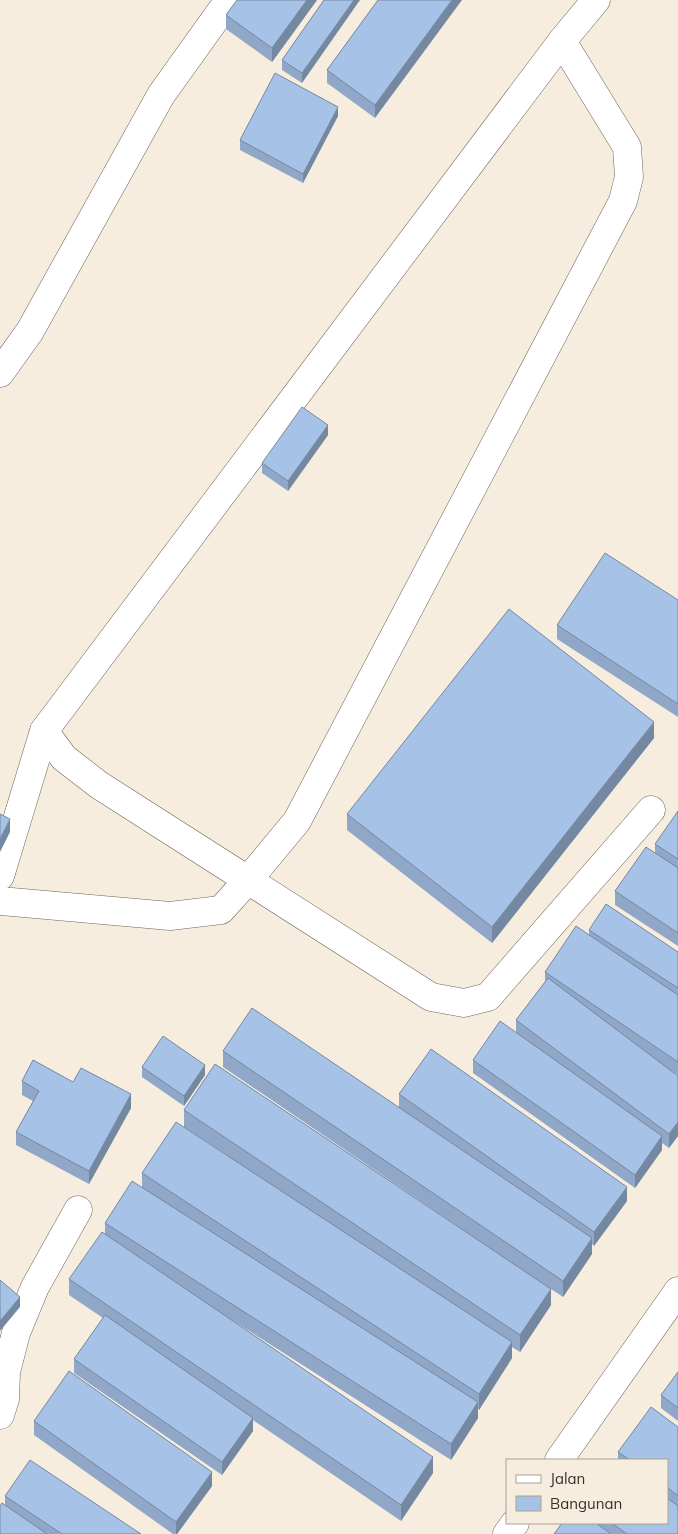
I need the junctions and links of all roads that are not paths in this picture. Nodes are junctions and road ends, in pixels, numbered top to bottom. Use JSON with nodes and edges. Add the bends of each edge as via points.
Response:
{"nodes":[{"id":1,"x":229,"y":0,"type":"edge"},
{"id":2,"x":596,"y":0,"type":"edge"},
{"id":3,"x":562,"y":41,"type":"junction"},
{"id":4,"x":0,"y":373,"type":"edge"},
{"id":5,"x":44,"y":731,"type":"junction"},
{"id":6,"x":651,"y":810,"type":"dead end"},
{"id":7,"x":0,"y":876,"type":"edge"},
{"id":8,"x":248,"y":880,"type":"junction"},
{"id":9,"x":0,"y":901,"type":"edge"},
{"id":10,"x":78,"y":1210,"type":"dead end"},
{"id":11,"x":678,"y":1291,"type":"edge"},
{"id":12,"x":0,"y":1415,"type":"edge"},
{"id":13,"x":560,"y":1459,"type":"edge"}],
"edges":[{"from":1,"to":4,"type":"street","via":[[162,95],[30,331]]},
{"from":2,"to":3,"type":"street"},
{"from":3,"to":5,"type":"street"},
{"from":3,"to":8,"type":"street","via":[[627,147],[630,177],[622,201],[297,821]]},
{"from":5,"to":7,"type":"street"},
{"from":5,"to":8,"type":"street","via":[[64,758],[99,785]]},
{"from":6,"to":8,"type":"street","via":[[488,997],[464,1003],[431,997]]},
{"from":8,"to":9,"type":"street","via":[[220,910],[170,916]]},
{"from":10,"to":12,"type":"street","via":[[35,1288],[16,1333]]},
{"from":11,"to":13,"type":"street"}]}
